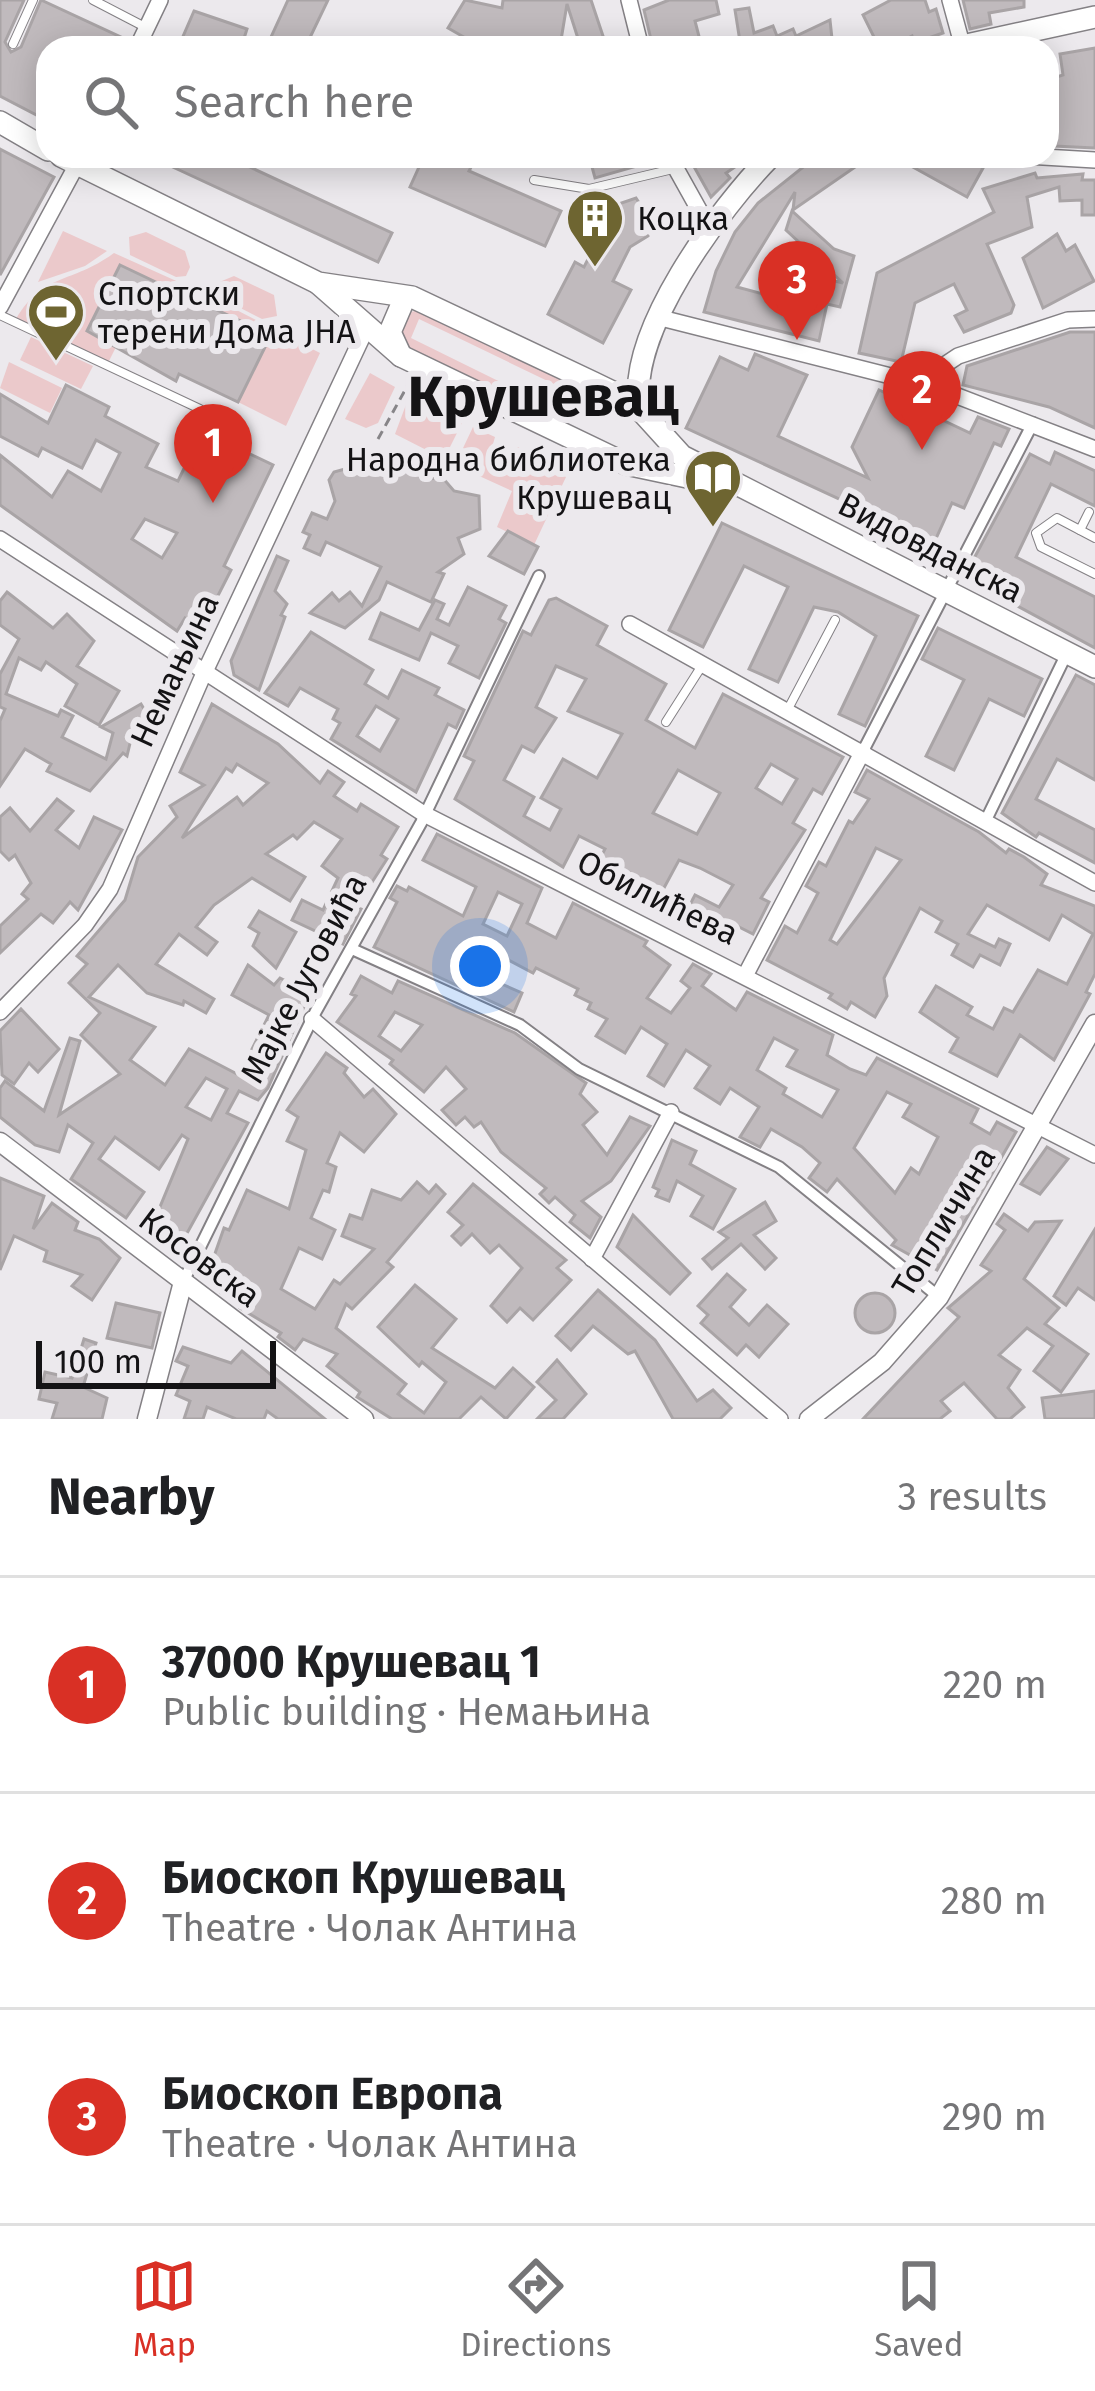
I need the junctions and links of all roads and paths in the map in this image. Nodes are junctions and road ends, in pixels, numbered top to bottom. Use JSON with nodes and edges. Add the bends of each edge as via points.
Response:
{"nodes":[{"id":1,"x":33,"y":0,"type":"edge"},
{"id":2,"x":93,"y":0,"type":"edge"},
{"id":3,"x":160,"y":0,"type":"edge"},
{"id":4,"x":629,"y":0,"type":"edge"},
{"id":5,"x":950,"y":0,"type":"edge"},
{"id":6,"x":1095,"y":16,"type":"edge"},
{"id":7,"x":146,"y":28,"type":"junction"},
{"id":8,"x":142,"y":36,"type":"edge"},
{"id":9,"x":638,"y":36,"type":"edge"},
{"id":10,"x":955,"y":36,"type":"edge"},
{"id":11,"x":1003,"y":36,"type":"edge"},
{"id":12,"x":13,"y":44,"type":"dead end"},
{"id":13,"x":0,"y":122,"type":"edge"},
{"id":14,"x":36,"y":143,"type":"edge"},
{"id":15,"x":1059,"y":158,"type":"edge"},
{"id":16,"x":1095,"y":160,"type":"edge"},
{"id":17,"x":69,"y":168,"type":"edge"},
{"id":18,"x":94,"y":168,"type":"edge"},
{"id":19,"x":652,"y":168,"type":"edge"},
{"id":20,"x":674,"y":168,"type":"edge"},
{"id":21,"x":760,"y":168,"type":"edge"},
{"id":22,"x":534,"y":181,"type":"dead end"},
{"id":23,"x":708,"y":226,"type":"junction"},
{"id":24,"x":318,"y":283,"type":"junction"},
{"id":25,"x":426,"y":302,"type":"junction"},
{"id":26,"x":402,"y":304,"type":"junction"},
{"id":27,"x":0,"y":311,"type":"edge"},
{"id":28,"x":661,"y":318,"type":"junction"},
{"id":29,"x":1095,"y":319,"type":"edge"},
{"id":30,"x":367,"y":327,"type":"junction"},
{"id":31,"x":400,"y":356,"type":"junction"},
{"id":32,"x":643,"y":356,"type":"junction"},
{"id":33,"x":411,"y":378,"type":"dead end"},
{"id":34,"x":594,"y":383,"type":"junction"},
{"id":35,"x":934,"y":387,"type":"junction"},
{"id":36,"x":200,"y":409,"type":"dead end"},
{"id":37,"x":641,"y":412,"type":"junction"},
{"id":38,"x":1034,"y":421,"type":"junction"},
{"id":39,"x":378,"y":439,"type":"dead end"},
{"id":40,"x":1095,"y":449,"type":"edge"},
{"id":41,"x":602,"y":452,"type":"junction"},
{"id":42,"x":737,"y":488,"type":"junction"},
{"id":43,"x":1089,"y":512,"type":"dead end"},
{"id":44,"x":1080,"y":530,"type":"junction"},
{"id":45,"x":0,"y":538,"type":"edge"},
{"id":46,"x":1095,"y":538,"type":"edge"},
{"id":47,"x":1095,"y":574,"type":"edge"},
{"id":48,"x":539,"y":576,"type":"dead end"},
{"id":49,"x":948,"y":591,"type":"junction"},
{"id":50,"x":835,"y":620,"type":"dead end"},
{"id":51,"x":630,"y":624,"type":"dead end"},
{"id":52,"x":1067,"y":653,"type":"junction"},
{"id":53,"x":704,"y":663,"type":"junction"},
{"id":54,"x":1095,"y":667,"type":"edge"},
{"id":55,"x":206,"y":671,"type":"junction"},
{"id":56,"x":788,"y":709,"type":"junction"},
{"id":57,"x":666,"y":722,"type":"dead end"},
{"id":58,"x":863,"y":751,"type":"junction"},
{"id":59,"x":424,"y":814,"type":"junction"},
{"id":60,"x":986,"y":820,"type":"junction"},
{"id":61,"x":1095,"y":883,"type":"edge"},
{"id":62,"x":352,"y":949,"type":"junction"},
{"id":63,"x":746,"y":974,"type":"junction"},
{"id":64,"x":0,"y":1012,"type":"edge"},
{"id":65,"x":312,"y":1019,"type":"junction"},
{"id":66,"x":1095,"y":1024,"type":"edge"},
{"id":67,"x":671,"y":1112,"type":"junction"},
{"id":68,"x":1036,"y":1123,"type":"junction"},
{"id":69,"x":0,"y":1142,"type":"edge"},
{"id":70,"x":1095,"y":1155,"type":"edge"},
{"id":71,"x":592,"y":1259,"type":"junction"},
{"id":72,"x":183,"y":1282,"type":"junction"},
{"id":73,"x":939,"y":1297,"type":"junction"},
{"id":74,"x":147,"y":1419,"type":"edge"},
{"id":75,"x":364,"y":1419,"type":"edge"},
{"id":76,"x":780,"y":1419,"type":"edge"},
{"id":77,"x":809,"y":1419,"type":"edge"}],
"edges":[{"from":1,"to":12,"type":"lane"},
{"from":2,"to":7,"type":"lane"},
{"from":3,"to":7,"type":"street"},
{"from":4,"to":9,"type":"street"},
{"from":5,"to":10,"type":"street"},
{"from":6,"to":11,"type":"main road"},
{"from":7,"to":8,"type":"street"},
{"from":13,"to":14,"type":"main road"},
{"from":15,"to":16,"type":"street"},
{"from":17,"to":27,"type":"street"},
{"from":18,"to":24,"type":"main road"},
{"from":19,"to":22,"type":"lane","via":[[589,188]]},
{"from":20,"to":23,"type":"street"},
{"from":21,"to":23,"type":"main road"},
{"from":23,"to":28,"type":"main road"},
{"from":24,"to":25,"type":"main road"},
{"from":24,"to":30,"type":"main road","name":"Видовданска"},
{"from":25,"to":26,"type":"main road"},
{"from":25,"to":34,"type":"main road","name":"Видовданска"},
{"from":26,"to":30,"type":"main road"},
{"from":26,"to":31,"type":"main road","via":[[390,332]]},
{"from":27,"to":36,"type":"lane"},
{"from":28,"to":32,"type":"main road"},
{"from":28,"to":35,"type":"street"},
{"from":29,"to":35,"type":"street","via":[[1068,320],[958,356]]},
{"from":30,"to":31,"type":"main road","name":"Видовданска"},
{"from":30,"to":55,"type":"street","name":"Немањина"},
{"from":31,"to":41,"type":"main road","name":"Видовданска"},
{"from":32,"to":34,"type":"main road","via":[[620,377]]},
{"from":32,"to":37,"type":"main road"},
{"from":33,"to":39,"type":"path"},
{"from":34,"to":37,"type":"main road","name":"Видовданска"},
{"from":35,"to":38,"type":"street"},
{"from":37,"to":41,"type":"main road","via":[[644,434],[634,448]]},
{"from":37,"to":42,"type":"main road","name":"Видовданска","via":[[672,450]]},
{"from":38,"to":40,"type":"street"},
{"from":38,"to":49,"type":"street"},
{"from":41,"to":42,"type":"main road","name":"Видовданска"},
{"from":42,"to":49,"type":"main road","name":"Видовданска"},
{"from":43,"to":44,"type":"lane"},
{"from":44,"to":46,"type":"lane"},
{"from":44,"to":47,"type":"lane","via":[[1049,519],[1036,541]]},
{"from":45,"to":55,"type":"street","name":"Обилићева"},
{"from":48,"to":59,"type":"street","name":"Мајке Југовића"},
{"from":49,"to":52,"type":"main road","name":"Видовданска"},
{"from":49,"to":58,"type":"street"},
{"from":50,"to":56,"type":"lane"},
{"from":51,"to":53,"type":"street"},
{"from":52,"to":54,"type":"main road","name":"Видовданска"},
{"from":52,"to":60,"type":"street"},
{"from":53,"to":56,"type":"street"},
{"from":53,"to":57,"type":"lane"},
{"from":55,"to":59,"type":"street","name":"Обилићева"},
{"from":55,"to":64,"type":"street","name":"Немањина","via":[[110,889],[85,926]]},
{"from":56,"to":58,"type":"street"},
{"from":58,"to":60,"type":"street"},
{"from":58,"to":63,"type":"street"},
{"from":59,"to":62,"type":"street","name":"Мајке Југовића"},
{"from":59,"to":63,"type":"street","name":"Обилићева"},
{"from":60,"to":61,"type":"street"},
{"from":62,"to":65,"type":"street","name":"Мајке Југовића"},
{"from":62,"to":67,"type":"street","via":[[520,1025],[579,1069]]},
{"from":63,"to":68,"type":"street","name":"Обилићева"},
{"from":65,"to":71,"type":"street"},
{"from":65,"to":72,"type":"street","name":"Мајке Југовића"},
{"from":66,"to":68,"type":"street","name":"Топличина"},
{"from":67,"to":71,"type":"street"},
{"from":67,"to":73,"type":"street","via":[[779,1166]]},
{"from":68,"to":70,"type":"street","name":"Обилићева"},
{"from":68,"to":73,"type":"street","name":"Топличина"},
{"from":69,"to":72,"type":"street","name":"Косовска"},
{"from":71,"to":76,"type":"street"},
{"from":72,"to":74,"type":"street","name":"Мајке Југовића"},
{"from":72,"to":75,"type":"street","name":"Косовска"},
{"from":73,"to":77,"type":"street","name":"Топличина","via":[[882,1363]]}]}
